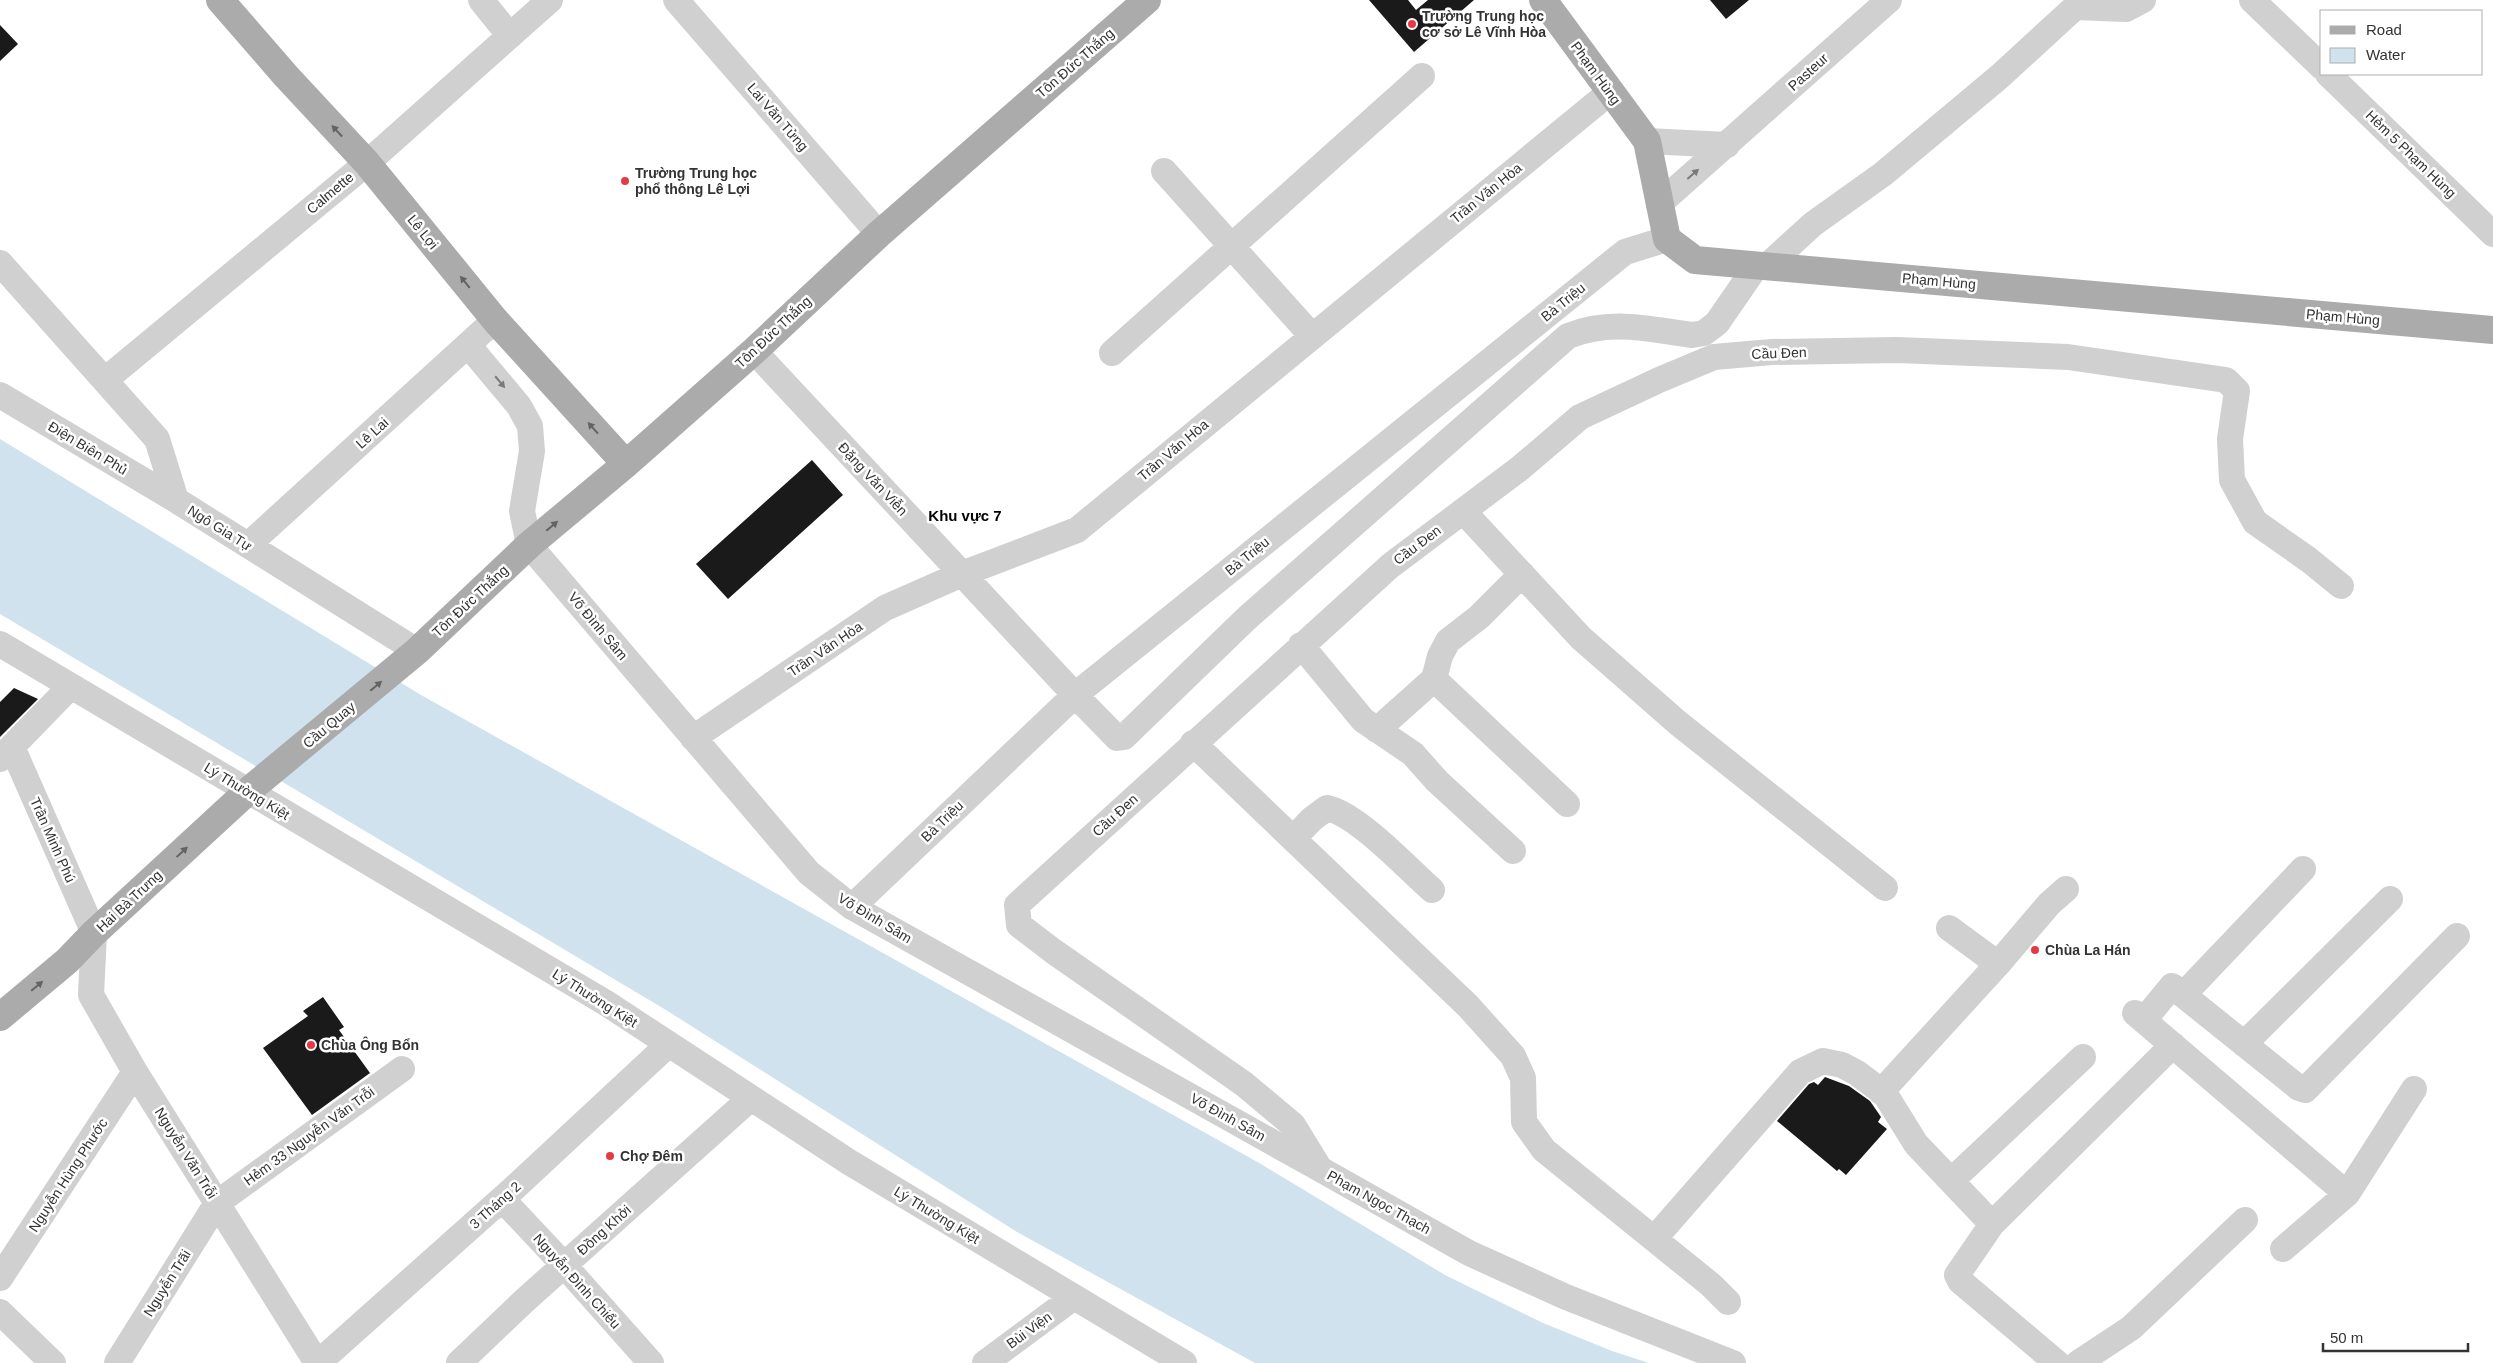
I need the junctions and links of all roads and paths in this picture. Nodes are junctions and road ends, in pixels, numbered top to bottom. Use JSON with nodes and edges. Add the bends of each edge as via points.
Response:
{"nodes":[{"id":1,"x":220,"y":0,"type":"edge"},
{"id":2,"x":481,"y":0,"type":"edge"},
{"id":3,"x":550,"y":0,"type":"edge"},
{"id":4,"x":676,"y":0,"type":"edge"},
{"id":5,"x":1147,"y":0,"type":"edge"},
{"id":6,"x":1543,"y":0,"type":"edge"},
{"id":7,"x":1890,"y":0,"type":"edge"},
{"id":8,"x":2143,"y":0,"type":"edge"},
{"id":9,"x":2252,"y":0,"type":"edge"},
{"id":10,"x":2079,"y":4,"type":"edge"},
{"id":11,"x":510,"y":36,"type":"junction"},
{"id":12,"x":2320,"y":65,"type":"edge"},
{"id":13,"x":2329,"y":75,"type":"edge"},
{"id":14,"x":1422,"y":76,"type":"dead end"},
{"id":15,"x":1610,"y":92,"type":"junction"},
{"id":16,"x":1647,"y":141,"type":"junction"},
{"id":17,"x":1727,"y":145,"type":"junction"},
{"id":18,"x":366,"y":163,"type":"junction"},
{"id":19,"x":1164,"y":171,"type":"dead end"},
{"id":20,"x":1658,"y":204,"type":"junction"},
{"id":21,"x":879,"y":234,"type":"junction"},
{"id":22,"x":2493,"y":234,"type":"edge"},
{"id":23,"x":1667,"y":239,"type":"junction"},
{"id":24,"x":1230,"y":245,"type":"junction"},
{"id":25,"x":0,"y":262,"type":"edge"},
{"id":26,"x":1762,"y":266,"type":"junction"},
{"id":27,"x":496,"y":320,"type":"junction"},
{"id":28,"x":2493,"y":330,"type":"edge"},
{"id":29,"x":1312,"y":336,"type":"junction"},
{"id":30,"x":468,"y":345,"type":"junction"},
{"id":31,"x":754,"y":351,"type":"junction"},
{"id":32,"x":1112,"y":352,"type":"dead end"},
{"id":33,"x":105,"y":380,"type":"junction"},
{"id":34,"x":0,"y":395,"type":"edge"},
{"id":35,"x":626,"y":464,"type":"junction"},
{"id":36,"x":176,"y":500,"type":"junction"},
{"id":37,"x":1463,"y":511,"type":"junction"},
{"id":38,"x":248,"y":545,"type":"junction"},
{"id":39,"x":530,"y":545,"type":"junction"},
{"id":40,"x":962,"y":574,"type":"junction"},
{"id":41,"x":1522,"y":574,"type":"junction"},
{"id":42,"x":2341,"y":586,"type":"dead end"},
{"id":43,"x":0,"y":644,"type":"edge"},
{"id":44,"x":1301,"y":646,"type":"junction"},
{"id":45,"x":409,"y":658,"type":"junction"},
{"id":46,"x":1434,"y":679,"type":"junction"},
{"id":47,"x":71,"y":686,"type":"junction"},
{"id":48,"x":1074,"y":695,"type":"junction"},
{"id":49,"x":1377,"y":730,"type":"junction"},
{"id":50,"x":693,"y":738,"type":"junction"},
{"id":51,"x":1193,"y":743,"type":"junction"},
{"id":52,"x":6,"y":753,"type":"edge"},
{"id":53,"x":253,"y":788,"type":"junction"},
{"id":54,"x":1567,"y":804,"type":"dead end"},
{"id":55,"x":1293,"y":839,"type":"junction"},
{"id":56,"x":1513,"y":851,"type":"dead end"},
{"id":57,"x":2303,"y":869,"type":"dead end"},
{"id":58,"x":1885,"y":888,"type":"dead end"},
{"id":59,"x":2066,"y":889,"type":"dead end"},
{"id":60,"x":1432,"y":890,"type":"dead end"},
{"id":61,"x":2390,"y":899,"type":"dead end"},
{"id":62,"x":1018,"y":905,"type":"joint"},
{"id":63,"x":852,"y":907,"type":"junction"},
{"id":64,"x":1949,"y":928,"type":"dead end"},
{"id":65,"x":94,"y":933,"type":"junction"},
{"id":66,"x":2456,"y":936,"type":"dead end"},
{"id":67,"x":1998,"y":964,"type":"junction"},
{"id":68,"x":2183,"y":995,"type":"junction"},
{"id":69,"x":0,"y":1018,"type":"edge"},
{"id":70,"x":669,"y":1044,"type":"junction"},
{"id":71,"x":2173,"y":1044,"type":"junction"},
{"id":72,"x":2244,"y":1044,"type":"junction"},
{"id":73,"x":2082,"y":1057,"type":"dead end"},
{"id":74,"x":402,"y":1069,"type":"dead end"},
{"id":75,"x":135,"y":1072,"type":"junction"},
{"id":76,"x":2414,"y":1089,"type":"dead end"},
{"id":77,"x":1881,"y":1092,"type":"junction"},
{"id":78,"x":751,"y":1098,"type":"junction"},
{"id":79,"x":1320,"y":1169,"type":"junction"},
{"id":80,"x":1951,"y":1181,"type":"junction"},
{"id":81,"x":2348,"y":1194,"type":"junction"},
{"id":82,"x":502,"y":1199,"type":"junction"},
{"id":83,"x":217,"y":1204,"type":"junction"},
{"id":84,"x":2244,"y":1220,"type":"dead end"},
{"id":85,"x":1992,"y":1224,"type":"junction"},
{"id":86,"x":1654,"y":1239,"type":"junction"},
{"id":87,"x":2283,"y":1249,"type":"dead end"},
{"id":88,"x":564,"y":1265,"type":"junction"},
{"id":89,"x":0,"y":1278,"type":"edge"},
{"id":90,"x":1074,"y":1297,"type":"junction"},
{"id":91,"x":1728,"y":1302,"type":"dead end"},
{"id":92,"x":0,"y":1312,"type":"edge"},
{"id":93,"x":53,"y":1363,"type":"edge"},
{"id":94,"x":117,"y":1363,"type":"edge"},
{"id":95,"x":317,"y":1363,"type":"edge"},
{"id":96,"x":459,"y":1363,"type":"edge"},
{"id":97,"x":651,"y":1363,"type":"edge"},
{"id":98,"x":985,"y":1363,"type":"edge"},
{"id":99,"x":1184,"y":1363,"type":"edge"},
{"id":100,"x":1733,"y":1363,"type":"edge"},
{"id":101,"x":2057,"y":1363,"type":"edge"},
{"id":102,"x":2078,"y":1363,"type":"edge"}],
"edges":[{"from":18,"to":1,"type":"main road","name":"Lê Lợi","one_way":true},
{"from":2,"to":11,"type":"street"},
{"from":3,"to":11,"type":"street","name":"Calmette"},
{"from":4,"to":21,"type":"street","name":"Lai Văn Tửng"},
{"from":5,"to":21,"type":"main road","name":"Tôn Đức Thắng"},
{"from":6,"to":15,"type":"main road","name":"Phạm Hùng"},
{"from":7,"to":17,"type":"street","name":"Pasteur"},
{"from":8,"to":10,"type":"street","via":[[2126,9]]},
{"from":9,"to":12,"type":"street"},
{"from":10,"to":26,"type":"street","via":[[1999,77],[1883,174],[1813,224]]},
{"from":11,"to":18,"type":"street","name":"Calmette"},
{"from":13,"to":22,"type":"street","name":"Hẻm 5 Phạm Hùng"},
{"from":14,"to":24,"type":"street"},
{"from":15,"to":16,"type":"main road","name":"Phạm Hùng"},
{"from":15,"to":29,"type":"street","name":"Trần Văn Hòa"},
{"from":16,"to":17,"type":"street"},
{"from":16,"to":20,"type":"main road","name":"Phạm Hùng"},
{"from":20,"to":17,"type":"street","name":"Pasteur","one_way":true},
{"from":27,"to":18,"type":"main road","name":"Lê Lợi","one_way":true},
{"from":18,"to":33,"type":"street","name":"Calmette"},
{"from":19,"to":24,"type":"street"},
{"from":20,"to":23,"type":"main road","name":"Phạm Hùng"},
{"from":21,"to":31,"type":"main road","name":"Tôn Đức Thắng"},
{"from":23,"to":26,"type":"main road","name":"Phạm Hùng","via":[[1695,260]]},
{"from":23,"to":48,"type":"street","name":"Bà Triệu","via":[[1624,252]]},
{"from":24,"to":29,"type":"street"},
{"from":24,"to":32,"type":"street"},
{"from":25,"to":33,"type":"street","name":"Ngô Gia Tự"},
{"from":26,"to":28,"type":"main road","name":"Phạm Hùng"},
{"from":26,"to":48,"type":"street","name":"Đặng Văn Viễn","via":[[1717,323],[1704,333],[1692,335],[1613,325],[1589,328],[1568,336],[1247,618],[1124,737],[1117,738]]},
{"from":27,"to":30,"type":"street","name":"Lê Lai"},
{"from":35,"to":27,"type":"main road","name":"Lê Lợi","one_way":true},
{"from":29,"to":40,"type":"street","name":"Trần Văn Hòa","via":[[1076,530]]},
{"from":30,"to":38,"type":"street","name":"Lê Lai"},
{"from":30,"to":39,"type":"street","one_way":true,"via":[[519,406],[530,426],[532,451],[522,510]]},
{"from":31,"to":35,"type":"main road","name":"Tôn Đức Thắng"},
{"from":31,"to":40,"type":"street","name":"Đặng Văn Viễn"},
{"from":33,"to":36,"type":"street","name":"Ngô Gia Tự","via":[[157,439]]},
{"from":34,"to":36,"type":"street","name":"Điện Biên Phủ"},
{"from":39,"to":35,"type":"main road","name":"Tôn Đức Thắng","one_way":true},
{"from":36,"to":38,"type":"street","name":"Ngô Gia Tự"},
{"from":37,"to":41,"type":"street"},
{"from":37,"to":42,"type":"street","name":"Cầu Đen","via":[[1580,417],[1714,357],[1772,352],[1897,350],[2068,357],[2226,380],[2237,390],[2230,439],[2232,480],[2255,522]]},
{"from":37,"to":44,"type":"street","name":"Cầu Đen","via":[[1390,566]]},
{"from":38,"to":45,"type":"street","name":"Ngô Gia Tự"},
{"from":39,"to":45,"type":"main road","name":"Tôn Đức Thắng"},
{"from":39,"to":50,"type":"street","name":"Võ Đình Sâm"},
{"from":40,"to":48,"type":"street","name":"Đặng Văn Viễn"},
{"from":40,"to":50,"type":"street","name":"Trần Văn Hòa","via":[[885,608]]},
{"from":41,"to":46,"type":"street","via":[[1479,617],[1448,641]]},
{"from":41,"to":58,"type":"street","via":[[1580,638],[1678,723]]},
{"from":43,"to":47,"type":"street","name":"Lý Thường Kiệt"},
{"from":44,"to":49,"type":"street","via":[[1363,720]]},
{"from":44,"to":51,"type":"street","name":"Cầu Đen"},
{"from":53,"to":45,"type":"main road","name":"Cầu Quay","one_way":true},
{"from":46,"to":49,"type":"street"},
{"from":46,"to":54,"type":"street"},
{"from":47,"to":52,"type":"street"},
{"from":47,"to":53,"type":"street","name":"Lý Thường Kiệt"},
{"from":48,"to":63,"type":"street","name":"Bà Triệu"},
{"from":49,"to":56,"type":"street","via":[[1412,754]]},
{"from":50,"to":63,"type":"street","name":"Võ Đình Sâm","via":[[809,872]]},
{"from":51,"to":55,"type":"street"},
{"from":51,"to":62,"type":"street","name":"Cầu Đen"},
{"from":52,"to":65,"type":"street","name":"Trần Minh Phú"},
{"from":65,"to":53,"type":"main road","name":"Hai Bà Trưng","one_way":true},
{"from":53,"to":70,"type":"street","name":"Lý Thường Kiệt"},
{"from":55,"to":60,"type":"street","via":[[1327,808],[1333,810],[1351,818]]},
{"from":55,"to":86,"type":"street","via":[[1468,1006],[1513,1056],[1523,1078],[1524,1122],[1544,1150]]},
{"from":57,"to":68,"type":"street"},
{"from":59,"to":67,"type":"street","via":[[2049,904]]},
{"from":61,"to":72,"type":"street"},
{"from":62,"to":79,"type":"street","name":"Phạm Ngọc Thạch","via":[[1019,924],[1244,1084],[1293,1125]]},
{"from":63,"to":79,"type":"street","name":"Võ Đình Sâm"},
{"from":64,"to":67,"type":"street"},
{"from":69,"to":65,"type":"main road","name":"Hai Bà Trưng","one_way":true,"via":[[68,961]]},
{"from":65,"to":75,"type":"street","name":"Nguyễn Văn Trỗi","via":[[91,995]]},
{"from":66,"to":72,"type":"street","via":[[2305,1090]]},
{"from":67,"to":77,"type":"street"},
{"from":68,"to":71,"type":"street","via":[[2172,986],[2140,1016]]},
{"from":68,"to":72,"type":"street"},
{"from":70,"to":78,"type":"street","name":"Lý Thường Kiệt"},
{"from":70,"to":82,"type":"street","name":"3 Tháng 2"},
{"from":71,"to":81,"type":"street"},
{"from":71,"to":85,"type":"street"},
{"from":73,"to":80,"type":"street"},
{"from":74,"to":83,"type":"street","name":"Hẻm 33 Nguyễn Văn Trỗi"},
{"from":75,"to":83,"type":"street","name":"Nguyễn Văn Trỗi"},
{"from":75,"to":89,"type":"street","name":"Nguyễn Hùng Phước"},
{"from":76,"to":81,"type":"street"},
{"from":77,"to":80,"type":"street","via":[[1916,1144]]},
{"from":77,"to":86,"type":"street","via":[[1842,1065],[1823,1061],[1800,1072]]},
{"from":78,"to":88,"type":"street","name":"Đồng Khởi"},
{"from":78,"to":90,"type":"street","name":"Lý Thường Kiệt","via":[[849,1162]]},
{"from":79,"to":100,"type":"street","name":"Phạm Ngọc Thạch","via":[[1469,1253],[1566,1297]]},
{"from":80,"to":85,"type":"street"},
{"from":81,"to":87,"type":"street"},
{"from":82,"to":88,"type":"street","name":"Nguyễn Đình Chiểu"},
{"from":82,"to":95,"type":"street","name":"3 Tháng 2"},
{"from":83,"to":94,"type":"street","name":"Nguyễn Trãi"},
{"from":83,"to":95,"type":"street","name":"Nguyễn Văn Trỗi"},
{"from":84,"to":102,"type":"street","via":[[2131,1328]]},
{"from":85,"to":101,"type":"street","via":[[1957,1274],[1960,1281]]},
{"from":86,"to":91,"type":"street"},
{"from":88,"to":96,"type":"street","name":"Đồng Khởi"},
{"from":88,"to":97,"type":"street","name":"Nguyễn Đình Chiểu"},
{"from":90,"to":98,"type":"street","name":"Bùi Viện"},
{"from":90,"to":99,"type":"street","name":"Lý Thường Kiệt"},
{"from":92,"to":93,"type":"street"}]}
